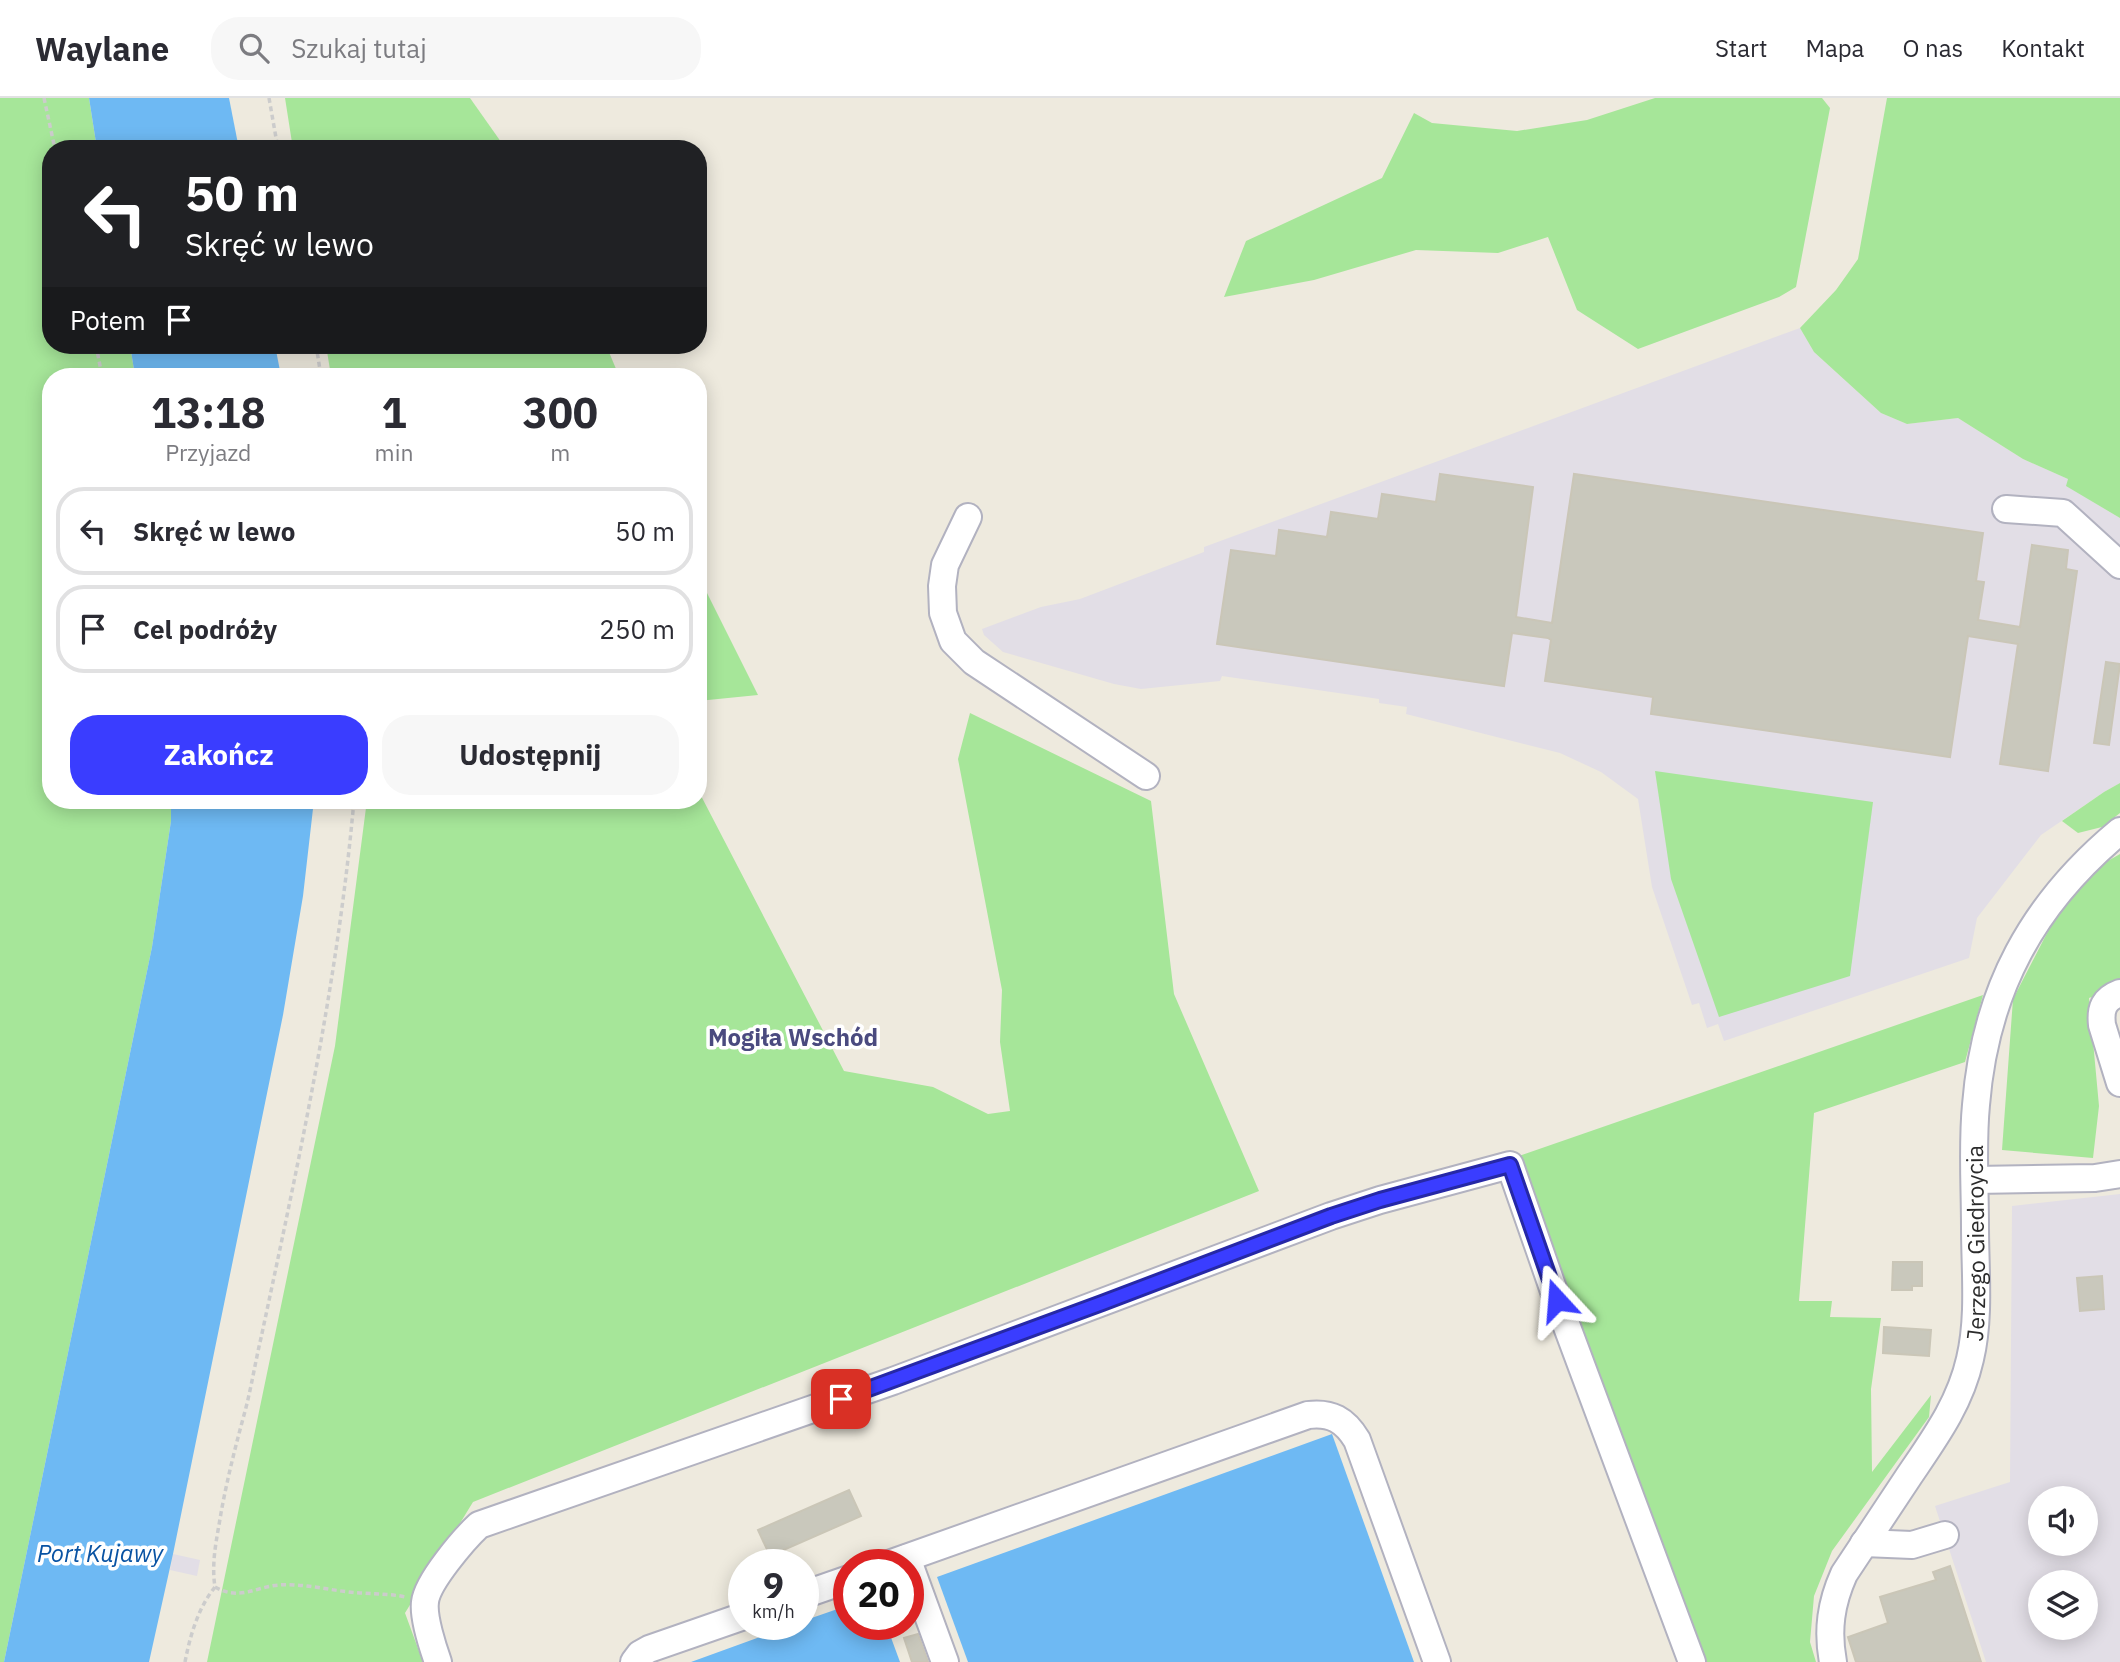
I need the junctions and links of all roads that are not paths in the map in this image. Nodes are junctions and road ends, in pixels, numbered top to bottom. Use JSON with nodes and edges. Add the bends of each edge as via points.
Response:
{"nodes":[{"id":1,"x":2006,"y":509,"type":"dead end"},
{"id":2,"x":968,"y":517,"type":"dead end"},
{"id":3,"x":2120,"y":565,"type":"edge"},
{"id":4,"x":1146,"y":776,"type":"dead end"},
{"id":5,"x":2120,"y":831,"type":"edge"},
{"id":6,"x":2120,"y":993,"type":"edge"},
{"id":7,"x":2120,"y":1083,"type":"edge"},
{"id":8,"x":2120,"y":1174,"type":"edge"},
{"id":9,"x":1975,"y":1180,"type":"junction"},
{"id":10,"x":1945,"y":1535,"type":"dead end"},
{"id":11,"x":1864,"y":1543,"type":"junction"},
{"id":12,"x":924,"y":1552,"type":"edge"},
{"id":13,"x":924,"y":1617,"type":"edge"},
{"id":14,"x":728,"y":1622,"type":"edge"},
{"id":15,"x":438,"y":1662,"type":"edge"},
{"id":16,"x":634,"y":1662,"type":"edge"},
{"id":17,"x":945,"y":1662,"type":"edge"},
{"id":18,"x":1437,"y":1662,"type":"edge"},
{"id":19,"x":1692,"y":1662,"type":"edge"},
{"id":20,"x":1833,"y":1662,"type":"edge"}],
"edges":[{"from":1,"to":3,"type":"street","via":[[2063,513]]},
{"from":2,"to":4,"type":"street","via":[[944,565],[943,613],[953,641],[974,662]]},
{"from":5,"to":9,"type":"street","name":"Jerzego Giedroycia","via":[[2053,896],[2002,988],[1987,1028],[1979,1073]]},
{"from":6,"to":7,"type":"street","via":[[2106,1002],[2101,1016]]},
{"from":8,"to":9,"type":"street"},
{"from":9,"to":11,"type":"street","name":"Jerzego Giedroycia","via":[[1975,1322],[1970,1360],[1954,1407]]},
{"from":10,"to":11,"type":"street","via":[[1912,1545]]},
{"from":11,"to":20,"type":"street","name":"Jerzego Giedroycia","via":[[1832,1603],[1829,1634]]},
{"from":12,"to":18,"type":"street","via":[[1308,1415],[1330,1415],[1357,1440]]},
{"from":13,"to":17,"type":"street"},
{"from":14,"to":16,"type":"street","via":[[649,1649]]},
{"from":15,"to":19,"type":"street","via":[[425,1601],[435,1579],[479,1525],[893,1381],[1331,1216],[1510,1165]]}]}
